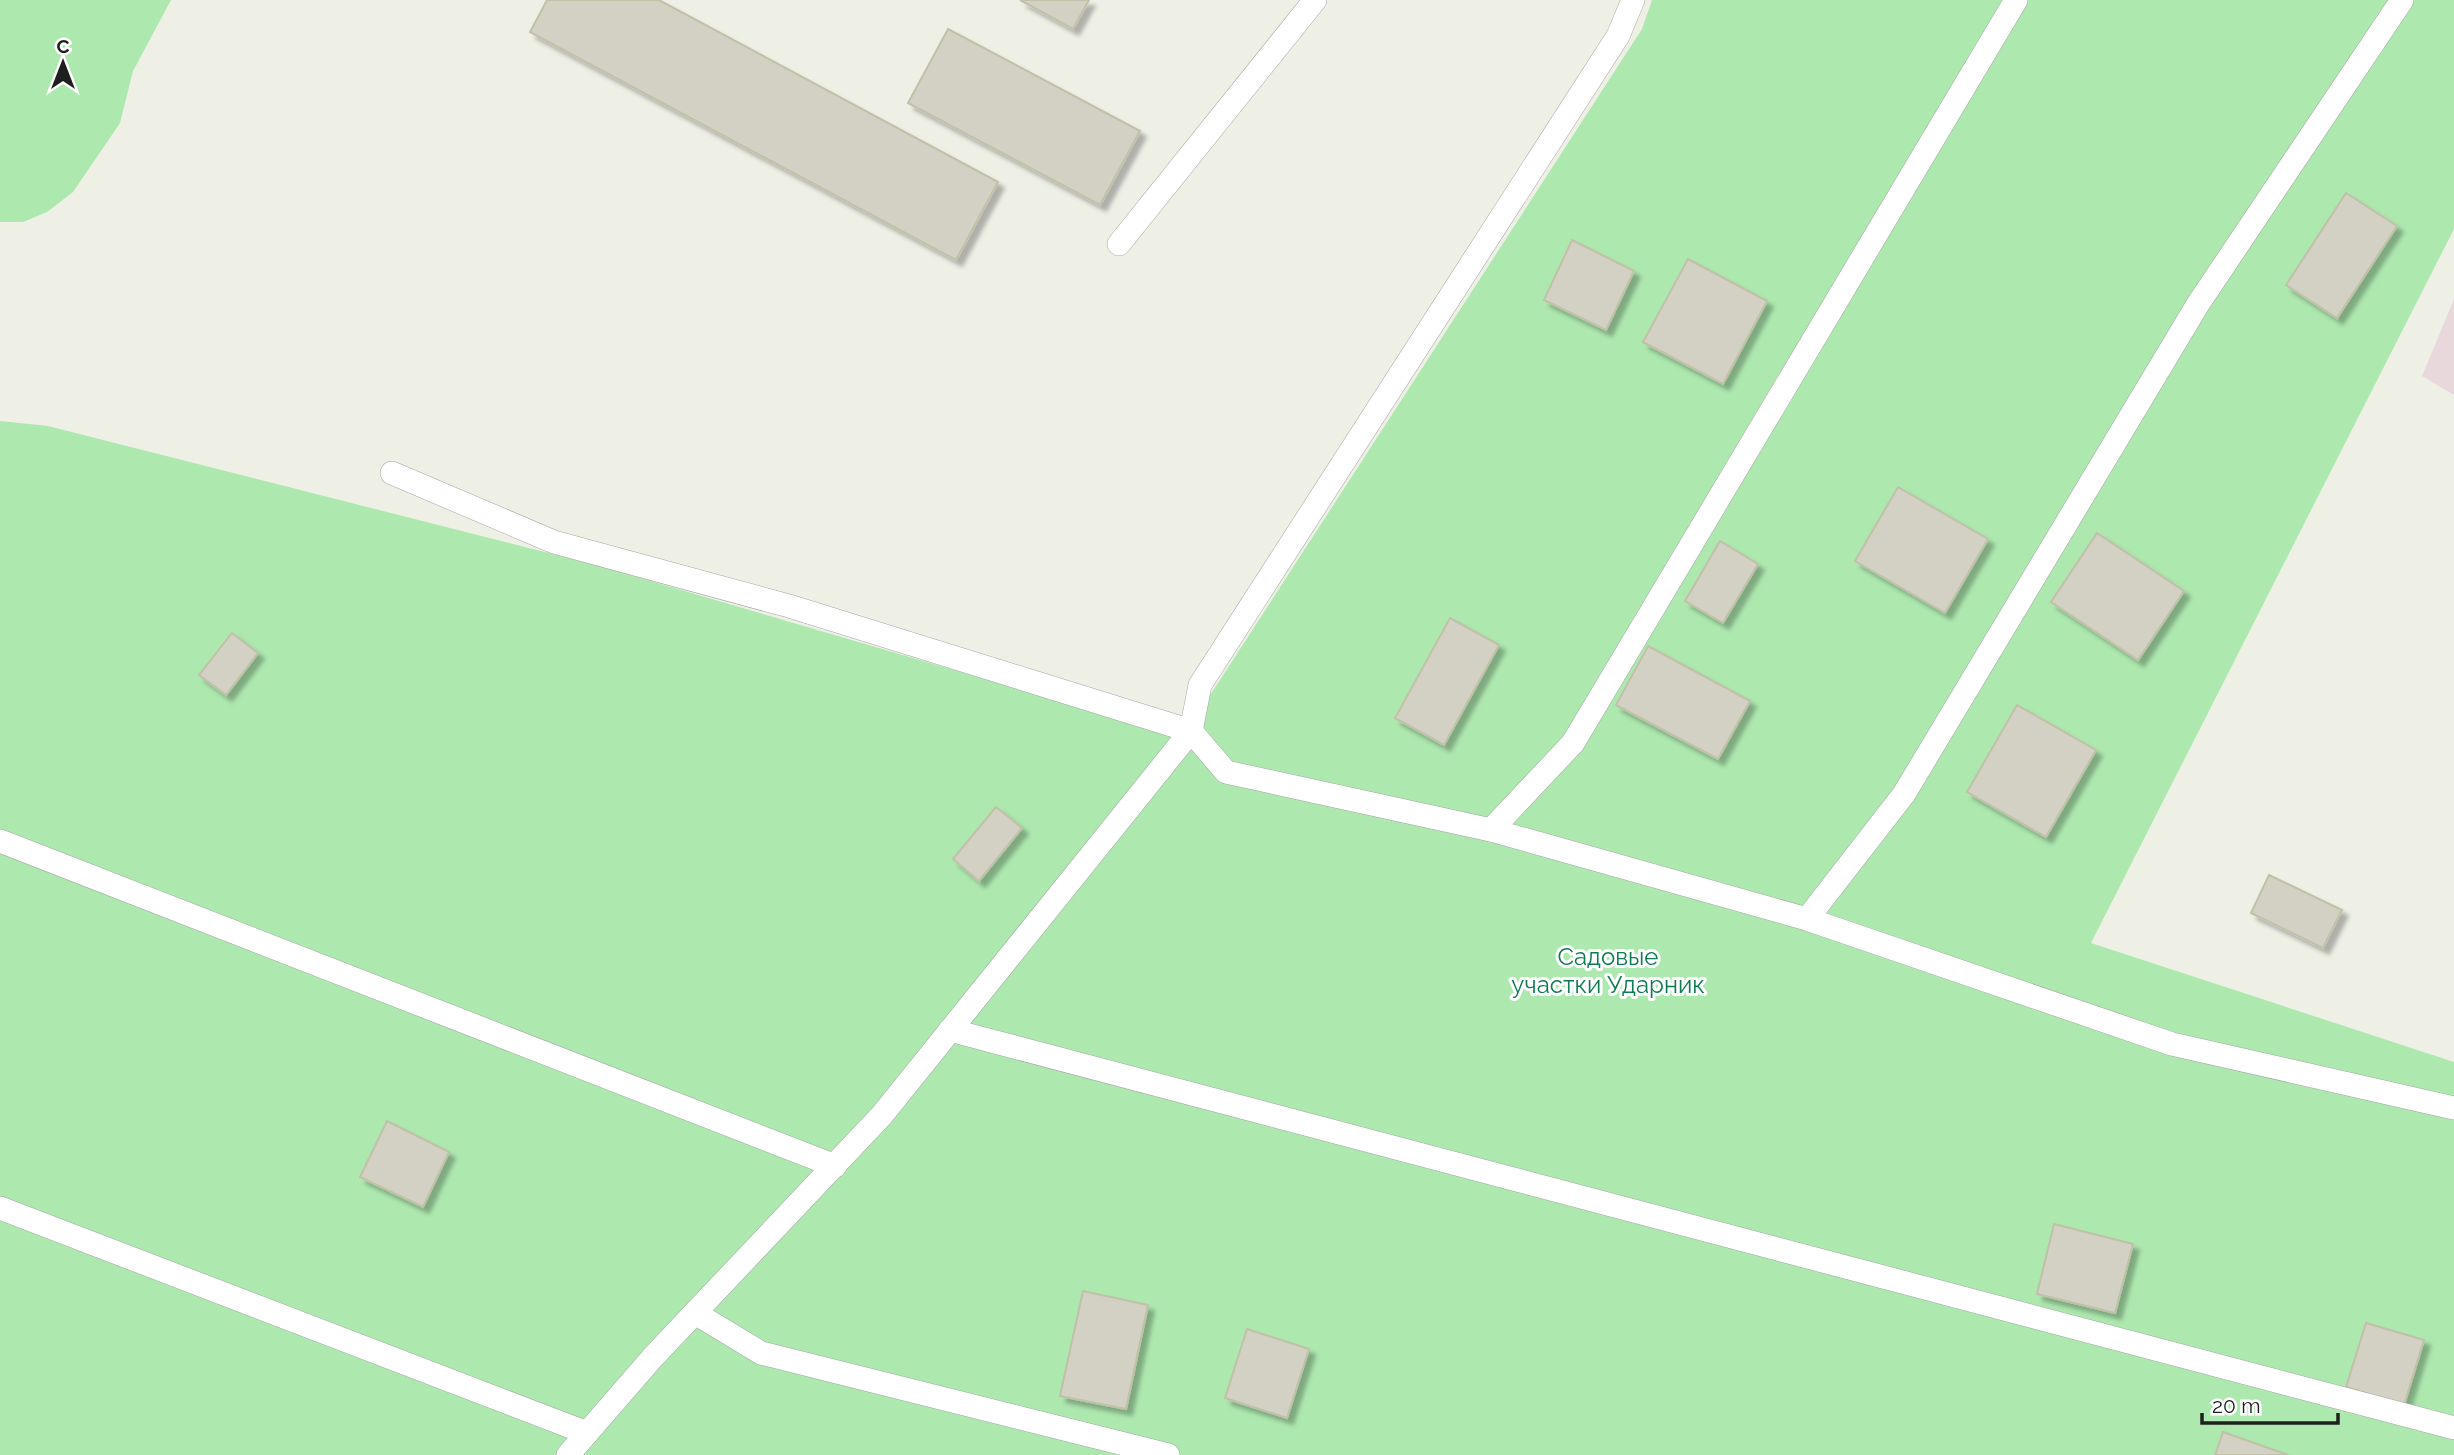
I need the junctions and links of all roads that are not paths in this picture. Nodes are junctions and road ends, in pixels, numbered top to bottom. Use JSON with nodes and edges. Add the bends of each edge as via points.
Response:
{"nodes":[{"id":1,"x":1315,"y":0,"type":"edge"},
{"id":2,"x":1633,"y":0,"type":"edge"},
{"id":3,"x":2016,"y":0,"type":"edge"},
{"id":4,"x":2402,"y":0,"type":"edge"},
{"id":5,"x":1119,"y":244,"type":"dead end"},
{"id":6,"x":392,"y":473,"type":"dead end"},
{"id":7,"x":1191,"y":731,"type":"junction"},
{"id":8,"x":1491,"y":830,"type":"junction"},
{"id":9,"x":0,"y":841,"type":"edge"},
{"id":10,"x":1807,"y":919,"type":"junction"},
{"id":11,"x":950,"y":1030,"type":"junction"},
{"id":12,"x":2454,"y":1108,"type":"edge"},
{"id":13,"x":835,"y":1166,"type":"junction"},
{"id":14,"x":0,"y":1208,"type":"edge"},
{"id":15,"x":695,"y":1313,"type":"junction"},
{"id":16,"x":2454,"y":1428,"type":"edge"},
{"id":17,"x":587,"y":1433,"type":"junction"},
{"id":18,"x":568,"y":1455,"type":"edge"},
{"id":19,"x":1168,"y":1455,"type":"edge"}],
"edges":[{"from":1,"to":5,"type":"lane"},
{"from":2,"to":7,"type":"lane","via":[[1618,36],[1200,685]]},
{"from":3,"to":8,"type":"lane","via":[[1573,743]]},
{"from":4,"to":10,"type":"lane","via":[[2198,304],[1904,794]]},
{"from":6,"to":7,"type":"lane","via":[[554,542],[789,606]]},
{"from":7,"to":8,"type":"lane","via":[[1226,772]]},
{"from":7,"to":11,"type":"lane"},
{"from":8,"to":10,"type":"lane"},
{"from":9,"to":13,"type":"lane"},
{"from":10,"to":12,"type":"lane","via":[[2172,1044]]},
{"from":11,"to":13,"type":"lane"},
{"from":11,"to":16,"type":"lane"},
{"from":13,"to":15,"type":"lane"},
{"from":14,"to":17,"type":"lane"},
{"from":15,"to":17,"type":"lane"},
{"from":15,"to":19,"type":"lane","via":[[761,1353]]},
{"from":17,"to":18,"type":"lane"}]}
